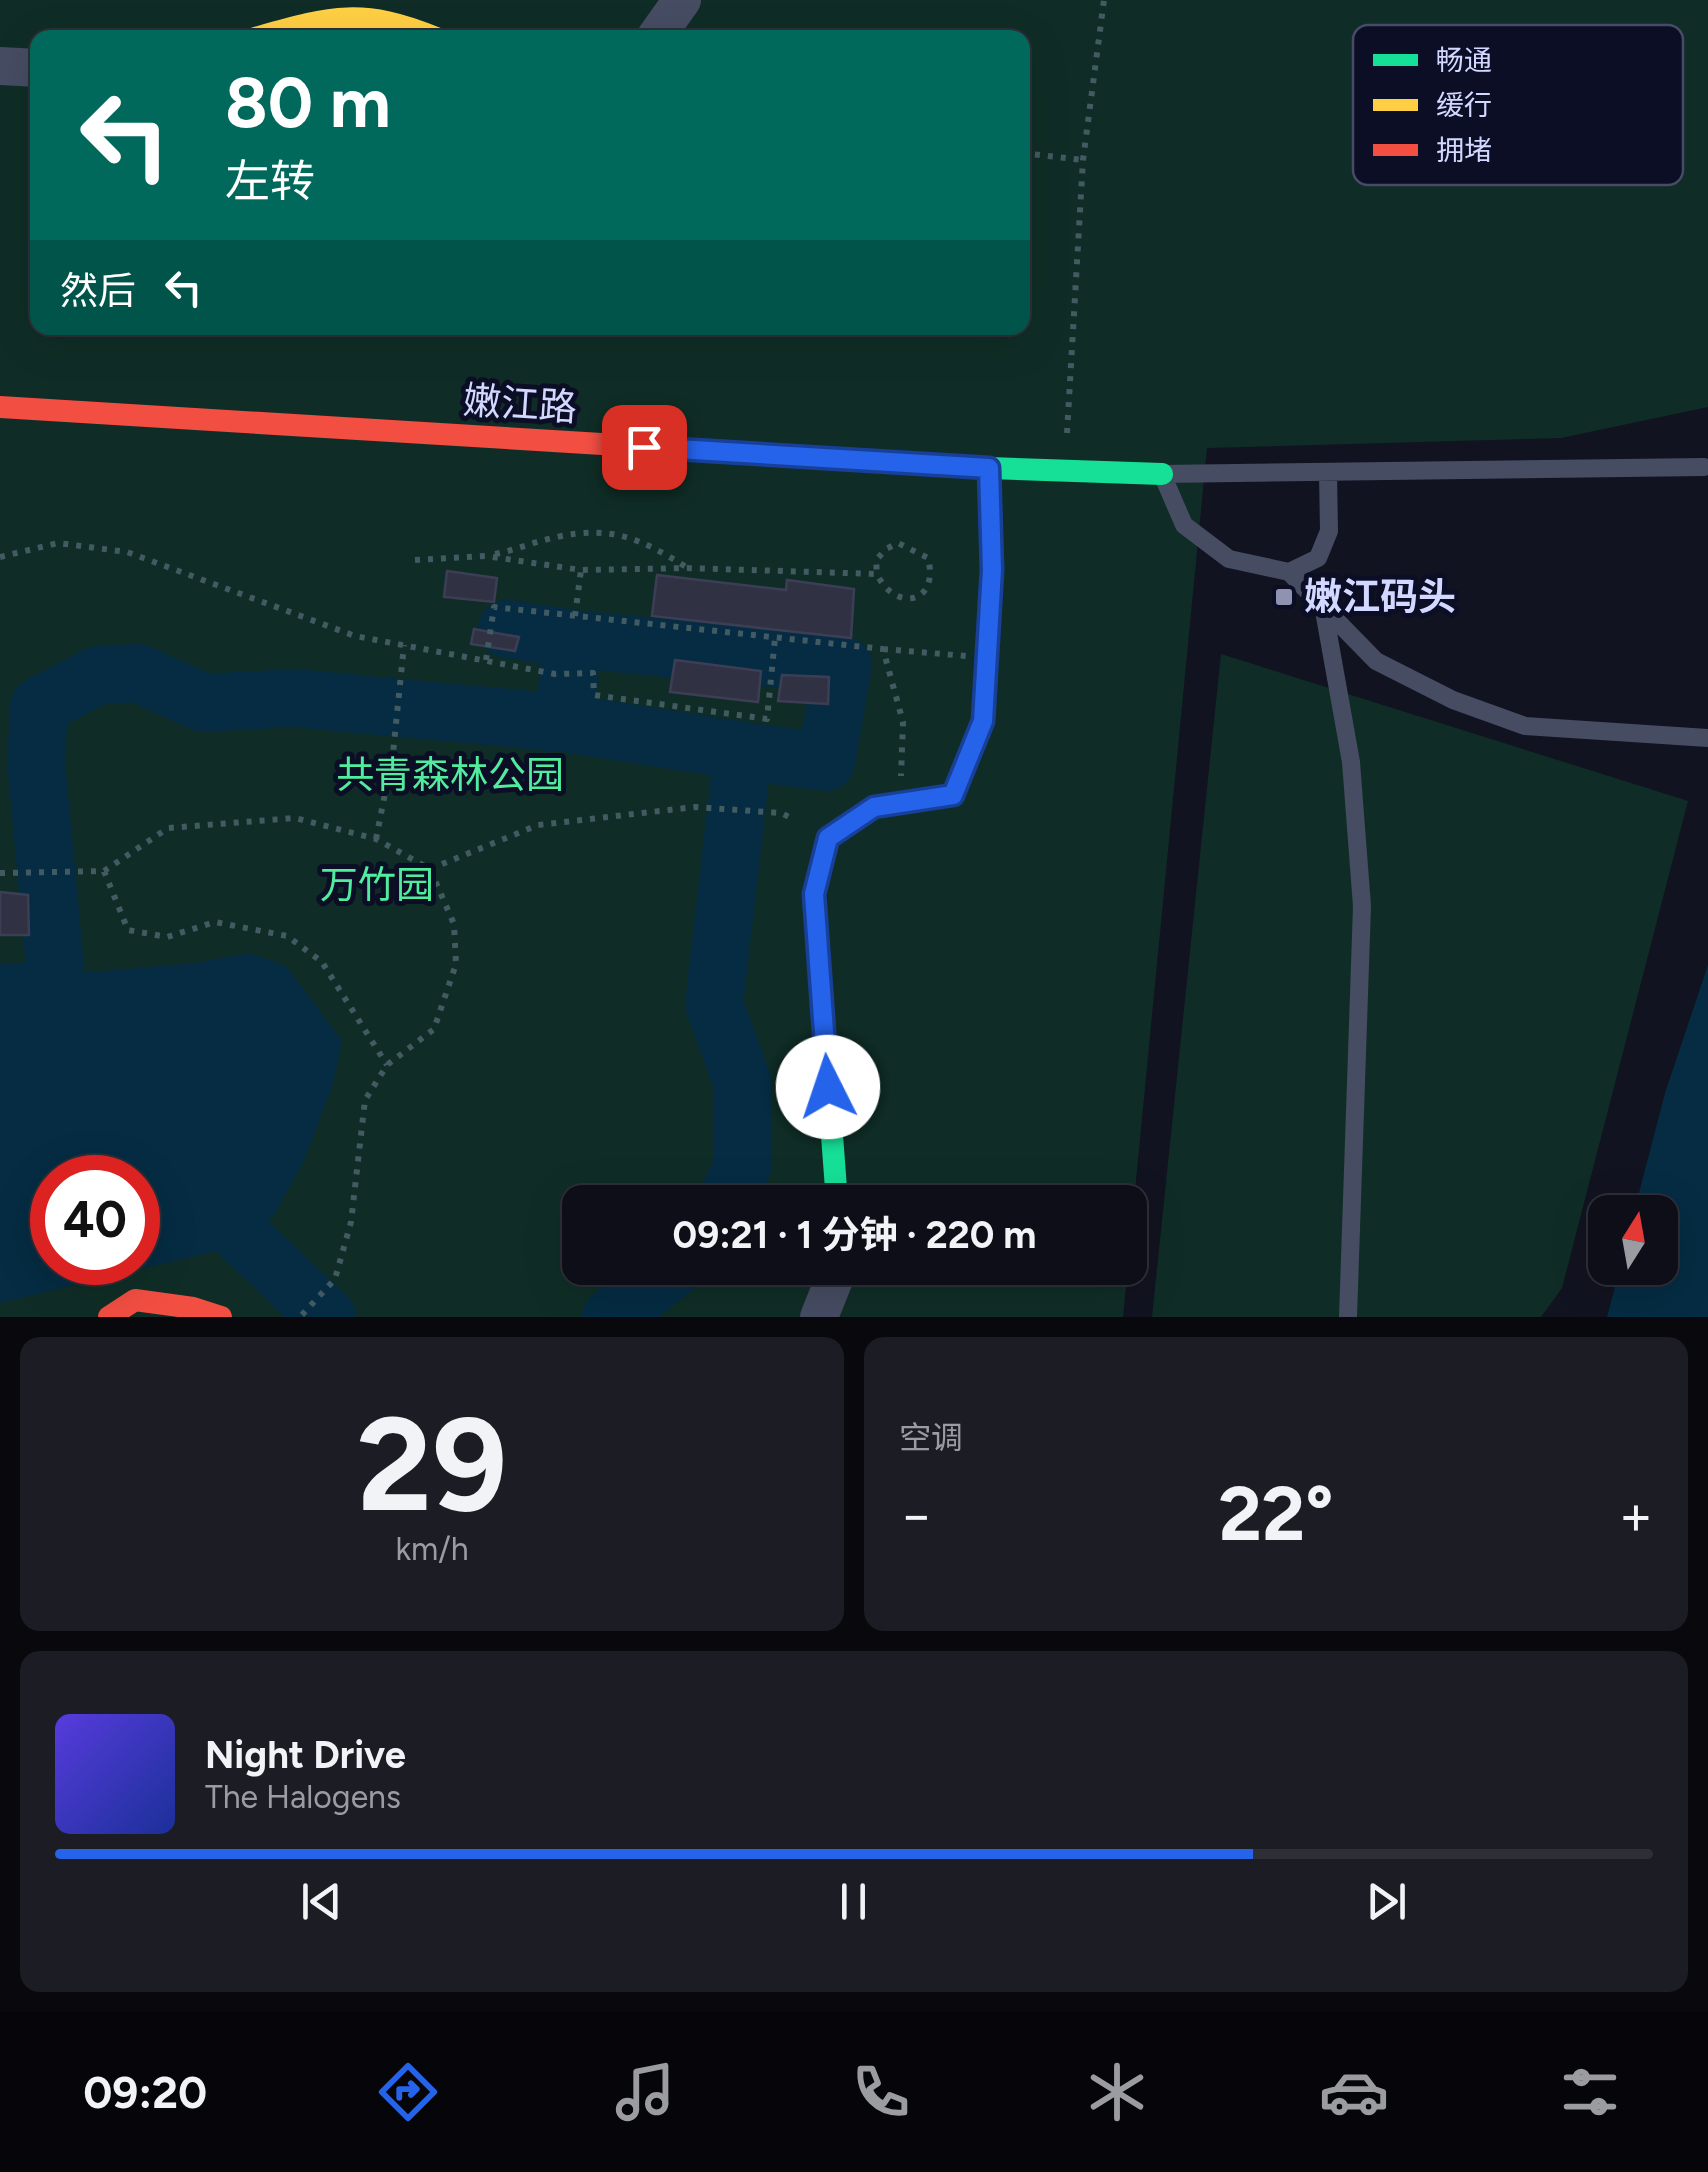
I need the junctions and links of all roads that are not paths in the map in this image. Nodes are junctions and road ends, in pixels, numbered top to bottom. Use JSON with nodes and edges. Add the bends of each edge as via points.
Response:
{"nodes":[{"id":1,"x":682,"y":0,"type":"edge"},
{"id":2,"x":284,"y":30,"type":"edge"},
{"id":3,"x":416,"y":30,"type":"edge"},
{"id":4,"x":660,"y":30,"type":"edge"},
{"id":5,"x":0,"y":66,"type":"edge"},
{"id":6,"x":30,"y":68,"type":"edge"},
{"id":7,"x":0,"y":407,"type":"edge"},
{"id":8,"x":1704,"y":467,"type":"dead end"},
{"id":9,"x":989,"y":468,"type":"junction"},
{"id":10,"x":1328,"y":472,"type":"junction"},
{"id":11,"x":1162,"y":474,"type":"junction"},
{"id":12,"x":1289,"y":572,"type":"junction"},
{"id":13,"x":1324,"y":610,"type":"junction"},
{"id":14,"x":1708,"y":738,"type":"edge"},
{"id":15,"x":874,"y":807,"type":"joint"},
{"id":16,"x":836,"y":1185,"type":"edge"},
{"id":17,"x":832,"y":1285,"type":"edge"},
{"id":18,"x":110,"y":1317,"type":"edge"},
{"id":19,"x":221,"y":1317,"type":"edge"},
{"id":20,"x":819,"y":1317,"type":"edge"},
{"id":21,"x":1348,"y":1317,"type":"edge"}],
"edges":[{"from":1,"to":4,"type":"street"},
{"from":2,"to":3,"type":"street","via":[[332,17]]},
{"from":5,"to":6,"type":"street"},
{"from":7,"to":9,"type":"street","name":"嫩江路"},
{"from":8,"to":10,"type":"lane"},
{"from":9,"to":11,"type":"street","name":"嫩江路"},
{"from":9,"to":15,"type":"lane","via":[[992,570],[983,721],[953,795]]},
{"from":10,"to":11,"type":"lane"},
{"from":10,"to":12,"type":"lane","via":[[1328,530],[1318,558]]},
{"from":11,"to":12,"type":"lane","via":[[1184,525],[1230,558]]},
{"from":12,"to":13,"type":"lane"},
{"from":13,"to":14,"type":"lane","via":[[1376,661],[1525,726]]},
{"from":13,"to":21,"type":"lane","via":[[1351,762],[1362,906]]},
{"from":15,"to":16,"type":"street","via":[[828,838],[814,894]]},
{"from":17,"to":20,"type":"street"},
{"from":18,"to":19,"type":"street","via":[[135,1300]]}]}
